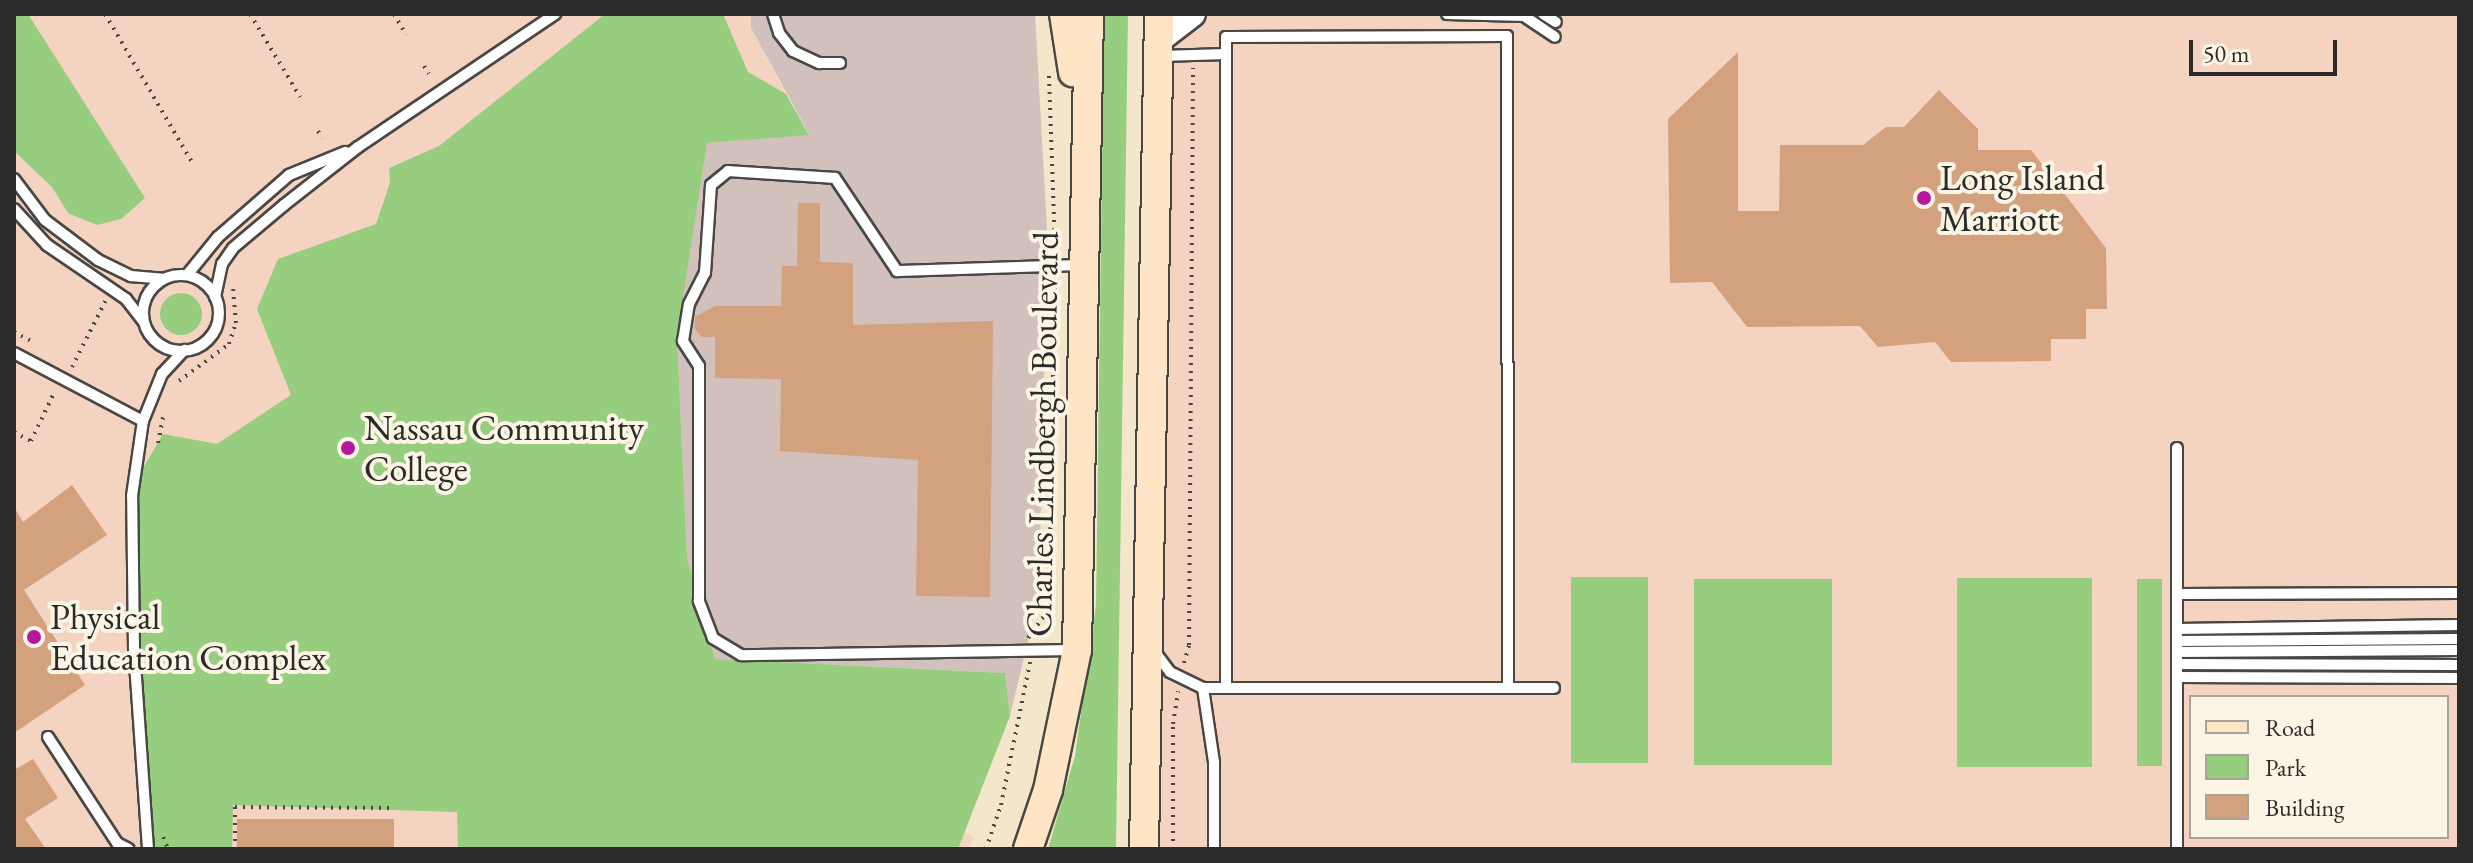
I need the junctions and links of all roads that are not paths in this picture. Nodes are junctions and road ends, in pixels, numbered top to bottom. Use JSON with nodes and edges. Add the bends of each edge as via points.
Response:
{"nodes":[{"id":1,"x":555,"y":14,"type":"edge"},
{"id":2,"x":773,"y":14,"type":"edge"},
{"id":3,"x":1064,"y":14,"type":"edge"},
{"id":4,"x":1089,"y":14,"type":"edge"},
{"id":5,"x":1193,"y":14,"type":"edge"},
{"id":6,"x":1447,"y":14,"type":"edge"},
{"id":7,"x":1543,"y":14,"type":"edge"},
{"id":8,"x":1556,"y":22,"type":"dead end"},
{"id":9,"x":1158,"y":37,"type":"edge"},
{"id":10,"x":1555,"y":37,"type":"dead end"},
{"id":11,"x":1226,"y":54,"type":"junction"},
{"id":12,"x":840,"y":63,"type":"dead end"},
{"id":13,"x":358,"y":147,"type":"junction"},
{"id":14,"x":1085,"y":158,"type":"junction"},
{"id":15,"x":14,"y":179,"type":"edge"},
{"id":16,"x":14,"y":209,"type":"edge"},
{"id":17,"x":1084,"y":265,"type":"junction"},
{"id":18,"x":187,"y":275,"type":"junction"},
{"id":19,"x":163,"y":279,"type":"junction"},
{"id":20,"x":215,"y":297,"type":"junction"},
{"id":21,"x":143,"y":321,"type":"junction"},
{"id":22,"x":184,"y":350,"type":"junction"},
{"id":23,"x":14,"y":353,"type":"edge"},
{"id":24,"x":143,"y":421,"type":"junction"},
{"id":25,"x":2177,"y":448,"type":"dead end"},
{"id":26,"x":2459,"y":593,"type":"edge"},
{"id":27,"x":2177,"y":594,"type":"junction"},
{"id":28,"x":2459,"y":625,"type":"edge"},
{"id":29,"x":2177,"y":629,"type":"junction"},
{"id":30,"x":2459,"y":639,"type":"edge"},
{"id":31,"x":1147,"y":643,"type":"junction"},
{"id":32,"x":1077,"y":650,"type":"junction"},
{"id":33,"x":2459,"y":650,"type":"edge"},
{"id":34,"x":2177,"y":652,"type":"junction"},
{"id":35,"x":2459,"y":665,"type":"edge"},
{"id":36,"x":2177,"y":677,"type":"junction"},
{"id":37,"x":2459,"y":678,"type":"edge"},
{"id":38,"x":1203,"y":688,"type":"junction"},
{"id":39,"x":1226,"y":688,"type":"junction"},
{"id":40,"x":1508,"y":688,"type":"junction"},
{"id":41,"x":1554,"y":688,"type":"dead end"},
{"id":42,"x":48,"y":737,"type":"dead end"},
{"id":43,"x":129,"y":849,"type":"edge"},
{"id":44,"x":148,"y":849,"type":"edge"},
{"id":45,"x":1028,"y":849,"type":"edge"},
{"id":46,"x":1144,"y":849,"type":"edge"},
{"id":47,"x":1214,"y":849,"type":"edge"},
{"id":48,"x":2177,"y":849,"type":"edge"}],
"edges":[{"from":1,"to":13,"type":"lane"},
{"from":2,"to":12,"type":"lane","via":[[793,51],[819,63]]},
{"from":3,"to":14,"type":"main road"},
{"from":4,"to":14,"type":"main road","name":"Charles Lindbergh Boulevard"},
{"from":5,"to":9,"type":"street"},
{"from":6,"to":10,"type":"lane","via":[[1524,16]]},
{"from":7,"to":8,"type":"lane"},
{"from":9,"to":11,"type":"lane","via":[[1194,56]]},
{"from":9,"to":31,"type":"main road"},
{"from":11,"to":39,"type":"lane"},
{"from":11,"to":40,"type":"lane","via":[[1226,37],[1507,36]]},
{"from":13,"to":18,"type":"lane","via":[[289,175],[218,237]]},
{"from":13,"to":20,"type":"lane","via":[[233,248],[222,264]]},
{"from":14,"to":17,"type":"main road","name":"Charles Lindbergh Boulevard"},
{"from":15,"to":19,"type":"lane","via":[[45,220],[98,260],[131,276]]},
{"from":16,"to":21,"type":"lane","via":[[47,245],[126,299]]},
{"from":17,"to":32,"type":"main road","name":"Charles Lindbergh Boulevard"},
{"from":17,"to":32,"type":"lane","via":[[897,271],[835,178],[728,171],[711,185],[705,273],[689,304],[683,341],[699,366],[699,601],[713,638],[741,655]]},
{"from":18,"to":19,"type":"lane"},
{"from":18,"to":20,"type":"lane"},
{"from":19,"to":21,"type":"lane","via":[[146,297]]},
{"from":20,"to":22,"type":"lane","via":[[213,333]]},
{"from":21,"to":22,"type":"lane","via":[[157,342]]},
{"from":22,"to":24,"type":"lane","via":[[162,374]]},
{"from":23,"to":24,"type":"lane"},
{"from":24,"to":44,"type":"lane","via":[[132,496],[135,665]]},
{"from":25,"to":27,"type":"lane"},
{"from":26,"to":27,"type":"lane"},
{"from":27,"to":29,"type":"lane"},
{"from":28,"to":29,"type":"lane"},
{"from":29,"to":34,"type":"lane"},
{"from":30,"to":34,"type":"lane"},
{"from":31,"to":38,"type":"lane","via":[[1170,672]]},
{"from":31,"to":46,"type":"main road"},
{"from":32,"to":45,"type":"main road","name":"Charles Lindbergh Boulevard","via":[[1048,790]]},
{"from":33,"to":34,"type":"lane"},
{"from":34,"to":35,"type":"lane"},
{"from":34,"to":36,"type":"lane"},
{"from":36,"to":37,"type":"lane"},
{"from":36,"to":48,"type":"lane"},
{"from":38,"to":39,"type":"lane"},
{"from":38,"to":47,"type":"lane","via":[[1214,762]]},
{"from":39,"to":40,"type":"lane"},
{"from":40,"to":41,"type":"lane"},
{"from":42,"to":43,"type":"lane","via":[[117,843]]}]}
